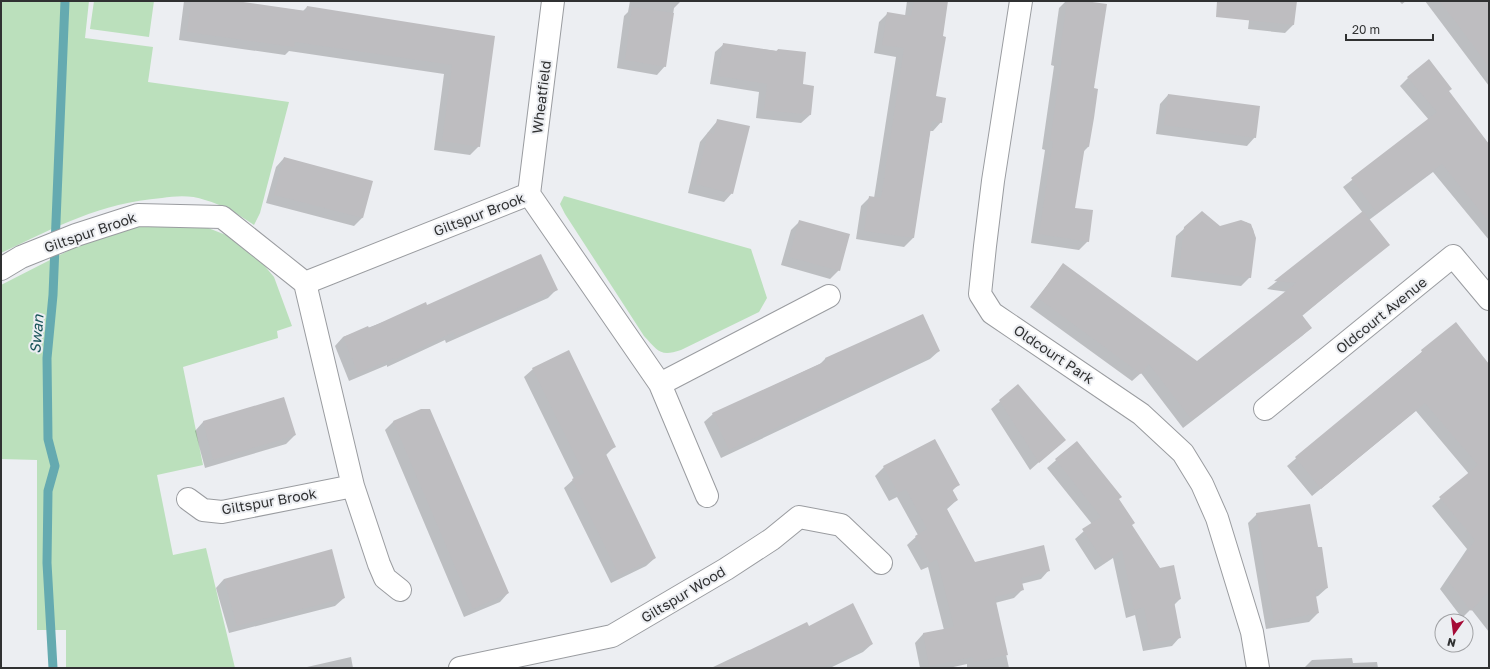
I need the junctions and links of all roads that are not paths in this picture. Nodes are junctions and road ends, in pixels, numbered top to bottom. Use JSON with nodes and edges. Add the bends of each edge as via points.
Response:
{"nodes":[{"id":1,"x":553,"y":1,"type":"edge"},
{"id":2,"x":1021,"y":1,"type":"edge"},
{"id":3,"x":529,"y":194,"type":"junction"},
{"id":4,"x":1,"y":269,"type":"edge"},
{"id":5,"x":305,"y":283,"type":"junction"},
{"id":6,"x":829,"y":296,"type":"dead end"},
{"id":7,"x":1489,"y":300,"type":"edge"},
{"id":8,"x":660,"y":384,"type":"junction"},
{"id":9,"x":1265,"y":409,"type":"dead end"},
{"id":10,"x":353,"y":486,"type":"junction"},
{"id":11,"x":707,"y":496,"type":"dead end"},
{"id":12,"x":188,"y":499,"type":"dead end"},
{"id":13,"x":881,"y":562,"type":"dead end"},
{"id":14,"x":400,"y":590,"type":"dead end"},
{"id":15,"x":460,"y":668,"type":"edge"},
{"id":16,"x":1258,"y":668,"type":"edge"}],
"edges":[{"from":1,"to":3,"type":"street","name":"Wheatfield"},
{"from":2,"to":16,"type":"street","name":"Oldcourt Park","via":[[993,181],[980,294],[992,313],[1141,414],[1183,453],[1202,484],[1217,518],[1252,632]]},
{"from":3,"to":5,"type":"street","name":"Giltspur Brook"},
{"from":3,"to":8,"type":"street","name":"Giltspur Brook"},
{"from":4,"to":5,"type":"street","name":"Giltspur Brook","via":[[21,257],[76,235],[138,215],[222,217]]},
{"from":5,"to":10,"type":"street"},
{"from":6,"to":8,"type":"street"},
{"from":7,"to":9,"type":"street","name":"Oldcourt Avenue","via":[[1453,256]]},
{"from":8,"to":11,"type":"street","name":"Giltspur Brook"},
{"from":10,"to":12,"type":"street","name":"Giltspur Brook","via":[[222,512],[203,510]]},
{"from":10,"to":14,"type":"street","via":[[379,564],[386,578]]},
{"from":13,"to":15,"type":"street","name":"Giltspur Wood","via":[[841,525],[799,517],[772,539],[726,569],[612,636]]}]}
